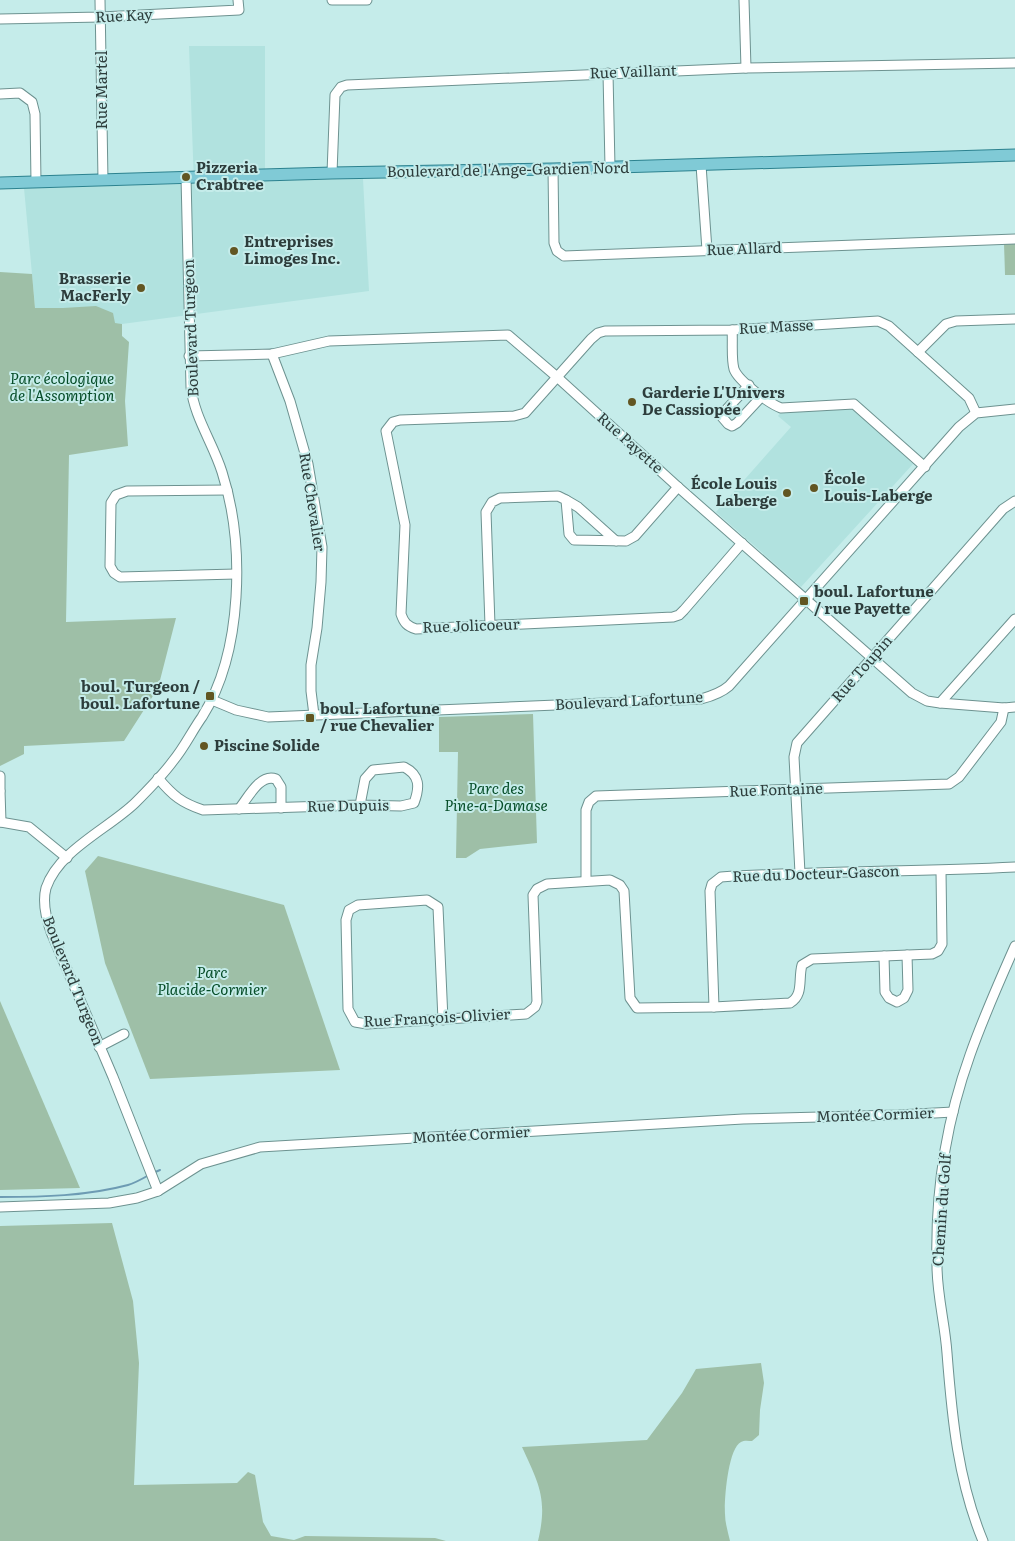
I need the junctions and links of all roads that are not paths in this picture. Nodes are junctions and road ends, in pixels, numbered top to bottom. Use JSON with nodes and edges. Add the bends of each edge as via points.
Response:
{"nodes":[{"id":1,"x":100,"y":0,"type":"edge"},
{"id":2,"x":238,"y":0,"type":"edge"},
{"id":3,"x":332,"y":0,"type":"edge"},
{"id":4,"x":367,"y":0,"type":"edge"},
{"id":5,"x":744,"y":0,"type":"edge"},
{"id":6,"x":101,"y":17,"type":"junction"},
{"id":7,"x":0,"y":19,"type":"edge"},
{"id":8,"x":1015,"y":63,"type":"edge"},
{"id":9,"x":746,"y":68,"type":"junction"},
{"id":10,"x":608,"y":73,"type":"junction"},
{"id":11,"x":0,"y":94,"type":"edge"},
{"id":12,"x":1015,"y":155,"type":"edge"},
{"id":13,"x":701,"y":165,"type":"junction"},
{"id":14,"x":610,"y":167,"type":"junction"},
{"id":15,"x":553,"y":169,"type":"junction"},
{"id":16,"x":332,"y":173,"type":"junction"},
{"id":17,"x":186,"y":177,"type":"junction"},
{"id":18,"x":103,"y":180,"type":"junction"},
{"id":19,"x":36,"y":182,"type":"junction"},
{"id":20,"x":0,"y":183,"type":"edge"},
{"id":21,"x":1015,"y":239,"type":"edge"},
{"id":22,"x":707,"y":250,"type":"junction"},
{"id":23,"x":1015,"y":319,"type":"edge"},
{"id":24,"x":732,"y":330,"type":"junction"},
{"id":25,"x":918,"y":352,"type":"junction"},
{"id":26,"x":272,"y":354,"type":"junction"},
{"id":27,"x":189,"y":356,"type":"junction"},
{"id":28,"x":557,"y":377,"type":"junction"},
{"id":29,"x":749,"y":385,"type":"junction"},
{"id":30,"x":762,"y":396,"type":"junction"},
{"id":31,"x":1015,"y":409,"type":"edge"},
{"id":32,"x":976,"y":413,"type":"junction"},
{"id":33,"x":925,"y":467,"type":"junction"},
{"id":34,"x":678,"y":487,"type":"junction"},
{"id":35,"x":227,"y":490,"type":"junction"},
{"id":36,"x":566,"y":500,"type":"junction"},
{"id":37,"x":1015,"y":502,"type":"edge"},
{"id":38,"x":616,"y":541,"type":"junction"},
{"id":39,"x":742,"y":543,"type":"junction"},
{"id":40,"x":236,"y":574,"type":"junction"},
{"id":41,"x":806,"y":599,"type":"junction"},
{"id":42,"x":1015,"y":619,"type":"edge"},
{"id":43,"x":490,"y":625,"type":"junction"},
{"id":44,"x":872,"y":658,"type":"junction"},
{"id":45,"x":212,"y":700,"type":"junction"},
{"id":46,"x":940,"y":703,"type":"junction"},
{"id":47,"x":1015,"y":707,"type":"edge"},
{"id":48,"x":1004,"y":708,"type":"junction"},
{"id":49,"x":314,"y":715,"type":"junction"},
{"id":50,"x":0,"y":776,"type":"edge"},
{"id":51,"x":158,"y":778,"type":"junction"},
{"id":52,"x":796,"y":789,"type":"junction"},
{"id":53,"x":0,"y":791,"type":"edge"},
{"id":54,"x":360,"y":805,"type":"junction"},
{"id":55,"x":281,"y":808,"type":"junction"},
{"id":56,"x":239,"y":809,"type":"junction"},
{"id":57,"x":1,"y":822,"type":"edge"},
{"id":58,"x":67,"y":858,"type":"junction"},
{"id":59,"x":1015,"y":867,"type":"edge"},
{"id":60,"x":941,"y":871,"type":"junction"},
{"id":61,"x":800,"y":872,"type":"junction"},
{"id":62,"x":586,"y":881,"type":"junction"},
{"id":63,"x":1015,"y":946,"type":"edge"},
{"id":64,"x":907,"y":955,"type":"junction"},
{"id":65,"x":884,"y":956,"type":"junction"},
{"id":66,"x":714,"y":1007,"type":"junction"},
{"id":67,"x":443,"y":1020,"type":"junction"},
{"id":68,"x":124,"y":1034,"type":"dead end"},
{"id":69,"x":99,"y":1047,"type":"junction"},
{"id":70,"x":953,"y":1112,"type":"junction"},
{"id":71,"x":158,"y":1191,"type":"junction"},
{"id":72,"x":0,"y":1207,"type":"edge"},
{"id":73,"x":983,"y":1541,"type":"edge"}],
"edges":[{"from":1,"to":6,"type":"street","name":"Rue Martel"},
{"from":2,"to":6,"type":"street","name":"Rue Kay","via":[[239,10]]},
{"from":3,"to":4,"type":"street"},
{"from":5,"to":9,"type":"street"},
{"from":6,"to":7,"type":"street","name":"Rue Kay"},
{"from":6,"to":18,"type":"street","name":"Rue Martel"},
{"from":8,"to":9,"type":"street","name":"Rue Vaillant"},
{"from":9,"to":10,"type":"street","name":"Rue Vaillant"},
{"from":10,"to":14,"type":"street"},
{"from":10,"to":16,"type":"street","name":"Rue Vaillant","via":[[341,87],[335,95]]},
{"from":11,"to":19,"type":"street","via":[[20,93],[32,102]]},
{"from":12,"to":13,"type":"main road","name":"Boulevard de l'Ange-Gardien Nord"},
{"from":13,"to":14,"type":"main road","name":"Boulevard de l'Ange-Gardien Nord"},
{"from":13,"to":22,"type":"street"},
{"from":14,"to":15,"type":"main road","name":"Boulevard de l'Ange-Gardien Nord"},
{"from":15,"to":16,"type":"main road","name":"Boulevard de l'Ange-Gardien Nord"},
{"from":15,"to":22,"type":"street","name":"Rue Allard","via":[[554,243],[564,256]]},
{"from":16,"to":17,"type":"main road","name":"Boulevard de l'Ange-Gardien Nord"},
{"from":17,"to":18,"type":"main road","name":"Boulevard de l'Ange-Gardien Nord"},
{"from":17,"to":27,"type":"street","name":"Boulevard Turgeon"},
{"from":18,"to":19,"type":"main road","name":"Boulevard de l'Ange-Gardien Nord"},
{"from":19,"to":20,"type":"main road","name":"Boulevard de l'Ange-Gardien Nord"},
{"from":21,"to":22,"type":"street","name":"Rue Allard"},
{"from":23,"to":25,"type":"street","via":[[946,324]]},
{"from":24,"to":25,"type":"street","name":"Rue Masse","via":[[878,321],[889,326]]},
{"from":24,"to":28,"type":"street","name":"Rue Masse","via":[[605,331],[591,339]]},
{"from":24,"to":29,"type":"street","via":[[734,369]]},
{"from":25,"to":32,"type":"street","name":"Rue Masse","via":[[969,398]]},
{"from":26,"to":27,"type":"street","name":"Rue Payette"},
{"from":26,"to":28,"type":"street","name":"Rue Payette","via":[[329,341],[508,335]]},
{"from":26,"to":49,"type":"street","name":"Rue Chevalier","via":[[308,464],[322,547],[317,628],[311,665]]},
{"from":27,"to":35,"type":"street","name":"Boulevard Turgeon","via":[[193,402],[216,454]]},
{"from":28,"to":34,"type":"street","name":"Rue Payette"},
{"from":28,"to":43,"type":"street","name":"Rue Jolicoeur","via":[[520,415],[400,420],[393,422],[386,431],[405,524],[401,614],[404,623],[416,629]]},
{"from":29,"to":30,"type":"street"},
{"from":29,"to":30,"type":"street","via":[[724,412],[722,418],[728,424],[737,423]]},
{"from":30,"to":33,"type":"street","via":[[781,408],[854,404]]},
{"from":31,"to":32,"type":"street"},
{"from":32,"to":33,"type":"street","name":"Boulevard Lafortune","via":[[959,427]]},
{"from":33,"to":41,"type":"street","name":"Boulevard Lafortune"},
{"from":34,"to":38,"type":"street","via":[[635,536],[626,541]]},
{"from":34,"to":39,"type":"street","name":"Rue Payette"},
{"from":35,"to":40,"type":"street","name":"Boulevard Turgeon","via":[[233,516]]},
{"from":35,"to":40,"type":"street","via":[[127,491],[116,495],[110,503],[110,566],[120,576]]},
{"from":36,"to":38,"type":"street"},
{"from":36,"to":38,"type":"street","via":[[570,537],[578,541]]},
{"from":36,"to":43,"type":"street","via":[[558,496],[500,498],[488,506]]},
{"from":37,"to":44,"type":"street","name":"Rue Toupin","via":[[1004,508]]},
{"from":39,"to":41,"type":"street","name":"Rue Payette"},
{"from":39,"to":43,"type":"street","name":"Rue Jolicoeur","via":[[684,610],[674,617]]},
{"from":40,"to":45,"type":"street","name":"Boulevard Turgeon","via":[[231,646]]},
{"from":41,"to":44,"type":"street","name":"Rue Payette"},
{"from":41,"to":49,"type":"street","name":"Boulevard Lafortune","via":[[729,686],[701,699]]},
{"from":42,"to":46,"type":"street"},
{"from":44,"to":46,"type":"street","name":"Rue Payette","via":[[919,698]]},
{"from":44,"to":52,"type":"street","name":"Rue Toupin","via":[[797,743],[794,756]]},
{"from":45,"to":49,"type":"street","name":"Boulevard Lafortune","via":[[236,710],[268,717]]},
{"from":45,"to":51,"type":"street","name":"Boulevard Turgeon","via":[[174,760]]},
{"from":46,"to":48,"type":"street","name":"Rue Payette"},
{"from":47,"to":48,"type":"street","name":"Rue Payette"},
{"from":48,"to":52,"type":"street","name":"Rue Fontaine","via":[[1001,722],[959,778],[949,784]]},
{"from":50,"to":53,"type":"street"},
{"from":51,"to":56,"type":"street","name":"Rue Dupuis","via":[[172,795],[186,804],[203,810]]},
{"from":51,"to":58,"type":"street","name":"Boulevard Turgeon","via":[[134,804]]},
{"from":52,"to":61,"type":"street","name":"Rue Toupin"},
{"from":52,"to":62,"type":"street","name":"Rue Fontaine","via":[[596,796],[586,810]]},
{"from":53,"to":57,"type":"street"},
{"from":54,"to":54,"type":"street","name":"Rue Dupuis","via":[[365,779],[372,770],[404,767],[416,776],[418,793],[414,803],[401,806]]},
{"from":54,"to":55,"type":"street","name":"Rue Dupuis"},
{"from":55,"to":56,"type":"street","name":"Rue Dupuis"},
{"from":55,"to":56,"type":"street","via":[[281,787],[271,777],[258,784]]},
{"from":57,"to":58,"type":"street","via":[[29,827]]},
{"from":58,"to":69,"type":"street","name":"Boulevard Turgeon","via":[[46,888],[45,915]]},
{"from":59,"to":60,"type":"street","name":"Rue du Docteur-Gascon"},
{"from":60,"to":61,"type":"street","name":"Rue du Docteur-Gascon"},
{"from":60,"to":64,"type":"street","name":"Rue François-Olivier","via":[[942,944],[932,954]]},
{"from":61,"to":66,"type":"street","name":"Rue du Docteur-Gascon","via":[[721,877],[712,884]]},
{"from":62,"to":66,"type":"street","name":"Rue François-Olivier","via":[[610,880],[624,890],[630,998],[637,1008]]},
{"from":62,"to":67,"type":"street","name":"Rue François-Olivier","via":[[547,884],[533,895],[537,1002],[534,1007],[526,1014]]},
{"from":63,"to":70,"type":"street","name":"Chemin du Golf","via":[[981,1023]]},
{"from":64,"to":65,"type":"street","name":"Rue François-Olivier"},
{"from":64,"to":65,"type":"street","via":[[908,990],[904,998],[896,1002],[885,992]]},
{"from":65,"to":66,"type":"street","name":"Rue François-Olivier","via":[[812,959],[802,965],[799,994],[790,1003]]},
{"from":67,"to":67,"type":"street","name":"Rue François-Olivier","via":[[355,1022],[348,1008],[346,920],[349,910],[358,906],[427,900],[438,907]]},
{"from":68,"to":69,"type":"street"},
{"from":69,"to":71,"type":"street","name":"Boulevard Turgeon"},
{"from":70,"to":71,"type":"street","name":"Montée Cormier","via":[[743,1119],[260,1147],[201,1164]]},
{"from":70,"to":73,"type":"street","name":"Chemin du Golf","via":[[942,1173],[937,1267],[959,1462],[972,1514]]},
{"from":71,"to":72,"type":"street","name":"Montée Cormier","via":[[109,1203]]}]}
